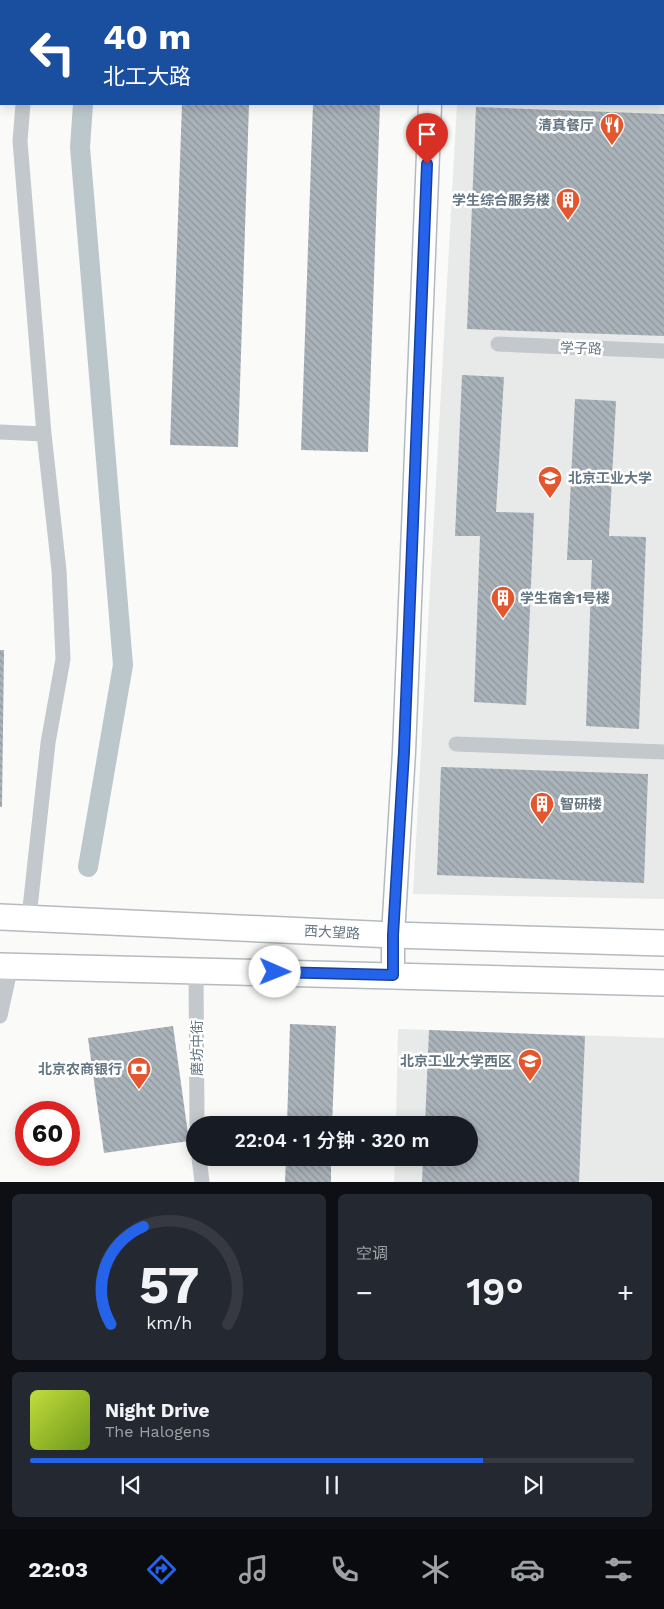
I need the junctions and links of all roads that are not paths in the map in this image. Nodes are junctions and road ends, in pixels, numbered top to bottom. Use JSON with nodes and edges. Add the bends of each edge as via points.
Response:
{"nodes":[{"id":1,"x":23,"y":105,"type":"edge"},
{"id":2,"x":430,"y":105,"type":"edge"},
{"id":3,"x":498,"y":344,"type":"dead end"},
{"id":4,"x":664,"y":351,"type":"edge"},
{"id":5,"x":0,"y":432,"type":"edge"},
{"id":6,"x":44,"y":434,"type":"junction"},
{"id":7,"x":456,"y":744,"type":"dead end"},
{"id":8,"x":664,"y":752,"type":"edge"},
{"id":9,"x":0,"y":917,"type":"edge"},
{"id":10,"x":29,"y":918,"type":"junction"},
{"id":11,"x":393,"y":935,"type":"junction"},
{"id":12,"x":664,"y":943,"type":"edge"},
{"id":13,"x":5,"y":966,"type":"edge"},
{"id":14,"x":196,"y":971,"type":"junction"},
{"id":15,"x":393,"y":975,"type":"junction"},
{"id":16,"x":664,"y":983,"type":"edge"},
{"id":17,"x":0,"y":1016,"type":"edge"},
{"id":18,"x":197,"y":1116,"type":"edge"},
{"id":19,"x":200,"y":1166,"type":"edge"},
{"id":20,"x":202,"y":1182,"type":"edge"}],
"edges":[{"from":1,"to":6,"type":"street","via":[[20,141]]},
{"from":2,"to":11,"type":"street","via":[[404,752]]},
{"from":3,"to":4,"type":"street","name":"学子路"},
{"from":5,"to":6,"type":"street"},
{"from":6,"to":10,"type":"street","via":[[59,570],[63,659],[48,743]]},
{"from":7,"to":8,"type":"street"},
{"from":9,"to":10,"type":"main road","name":"西大望路"},
{"from":10,"to":11,"type":"main road","name":"西大望路"},
{"from":11,"to":12,"type":"main road","name":"西大望路"},
{"from":11,"to":15,"type":"street"},
{"from":13,"to":14,"type":"main road"},
{"from":13,"to":17,"type":"street"},
{"from":14,"to":15,"type":"main road"},
{"from":14,"to":18,"type":"street","name":"磨坊中街"},
{"from":15,"to":16,"type":"main road"},
{"from":19,"to":20,"type":"street"}]}
